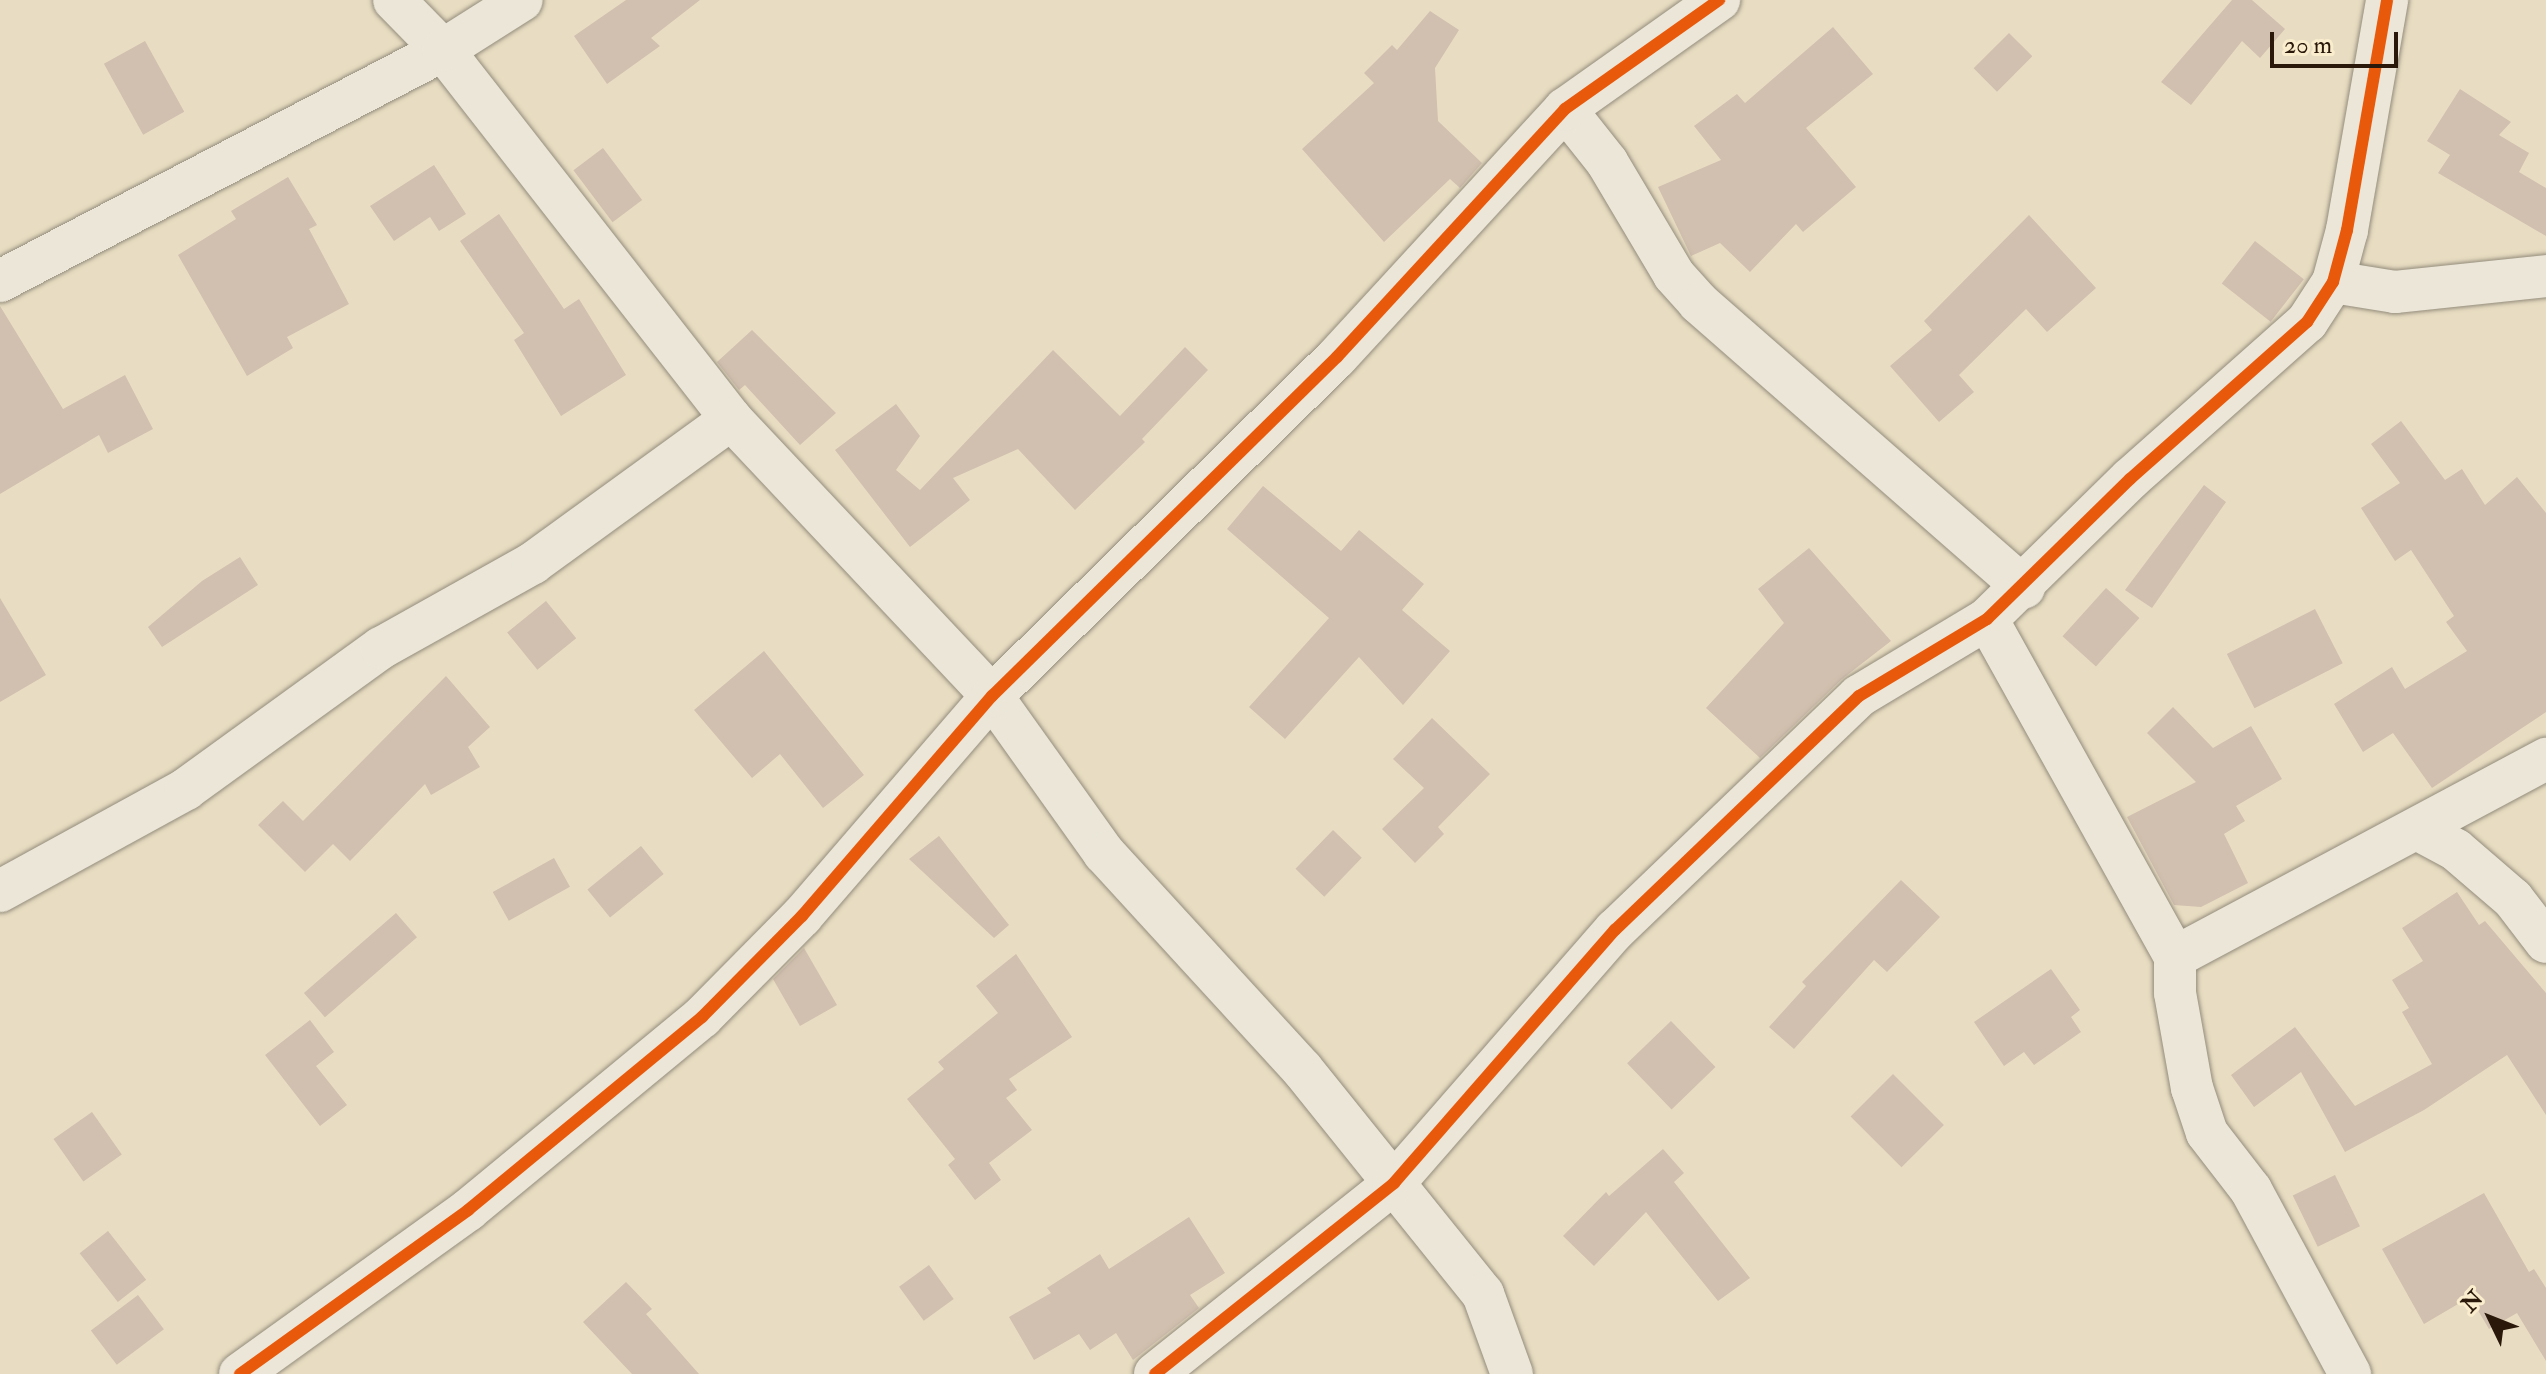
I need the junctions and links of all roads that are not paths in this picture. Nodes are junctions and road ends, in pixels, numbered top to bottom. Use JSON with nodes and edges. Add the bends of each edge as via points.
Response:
{"nodes":[{"id":1,"x":394,"y":0,"type":"edge"},
{"id":2,"x":522,"y":0,"type":"edge"},
{"id":3,"x":1719,"y":0,"type":"edge"},
{"id":4,"x":2387,"y":0,"type":"edge"},
{"id":5,"x":443,"y":50,"type":"junction"},
{"id":6,"x":1565,"y":109,"type":"junction"},
{"id":7,"x":2546,"y":276,"type":"edge"},
{"id":8,"x":0,"y":281,"type":"edge"},
{"id":9,"x":2333,"y":282,"type":"junction"},
{"id":10,"x":731,"y":419,"type":"junction"},
{"id":11,"x":2024,"y":588,"type":"junction"},
{"id":12,"x":1987,"y":619,"type":"junction"},
{"id":13,"x":992,"y":696,"type":"junction"},
{"id":14,"x":2546,"y":759,"type":"edge"},
{"id":15,"x":2417,"y":829,"type":"junction"},
{"id":16,"x":0,"y":891,"type":"edge"},
{"id":17,"x":2546,"y":942,"type":"edge"},
{"id":18,"x":2175,"y":957,"type":"junction"},
{"id":19,"x":1394,"y":1183,"type":"junction"},
{"id":20,"x":240,"y":1374,"type":"edge"},
{"id":21,"x":1155,"y":1374,"type":"edge"},
{"id":22,"x":1512,"y":1374,"type":"edge"},
{"id":23,"x":2350,"y":1374,"type":"edge"}],
"edges":[{"from":1,"to":5,"type":"street"},
{"from":2,"to":5,"type":"street"},
{"from":3,"to":6,"type":"street"},
{"from":4,"to":9,"type":"street"},
{"from":5,"to":8,"type":"street"},
{"from":5,"to":10,"type":"street"},
{"from":6,"to":11,"type":"street","via":[[1607,162],[1674,275],[1699,303]]},
{"from":6,"to":13,"type":"street","via":[[1337,357]]},
{"from":7,"to":9,"type":"street","via":[[2395,292]]},
{"from":9,"to":11,"type":"street","via":[[2290,340],[2130,479]]},
{"from":10,"to":13,"type":"street"},
{"from":10,"to":16,"type":"street","via":[[533,563],[381,648],[186,789]]},
{"from":11,"to":12,"type":"street"},
{"from":12,"to":18,"type":"street"},
{"from":12,"to":19,"type":"street","via":[[1859,696],[1615,930]]},
{"from":13,"to":19,"type":"street","via":[[1104,853],[1302,1069]]},
{"from":13,"to":20,"type":"street","via":[[802,916],[702,1017],[468,1210]]},
{"from":14,"to":15,"type":"street"},
{"from":15,"to":17,"type":"street","via":[[2456,850],[2502,889]]},
{"from":15,"to":18,"type":"street"},
{"from":18,"to":23,"type":"street","via":[[2175,993],[2192,1088],[2207,1133],[2251,1190]]},
{"from":19,"to":21,"type":"street"},
{"from":19,"to":22,"type":"street","via":[[1483,1294]]}]}
